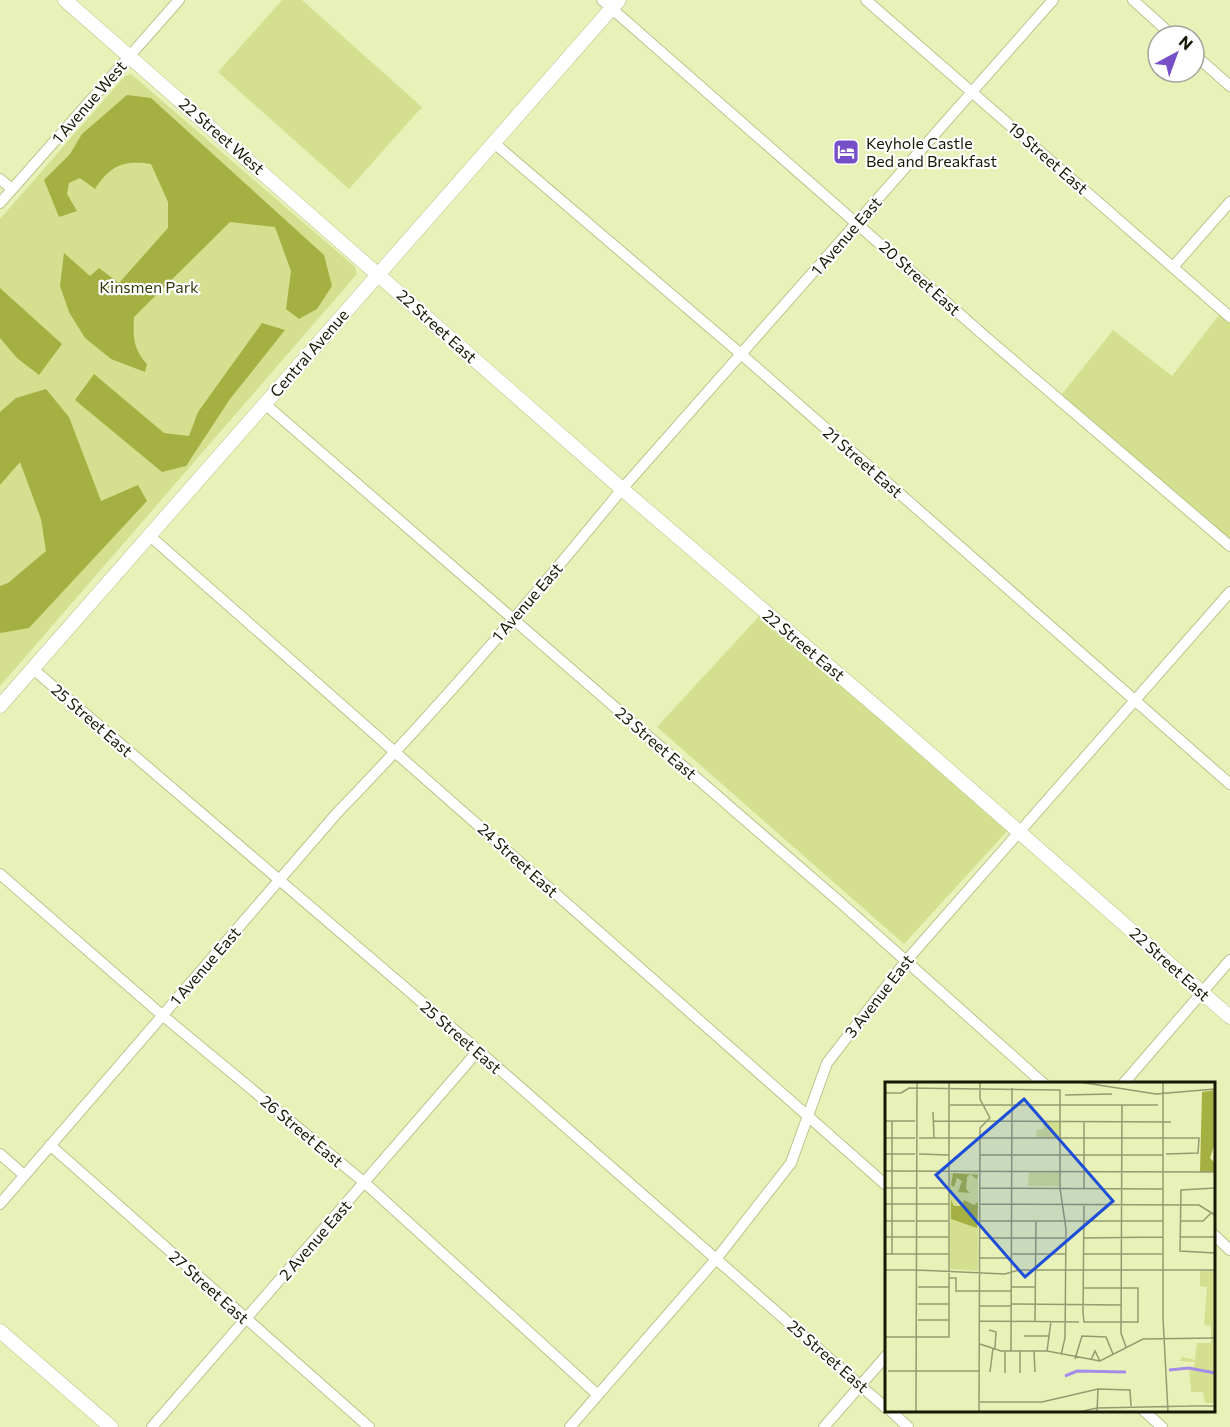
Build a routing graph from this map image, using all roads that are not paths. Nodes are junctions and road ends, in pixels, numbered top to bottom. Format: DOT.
graph roads {
  1 [pos="65,0"];
  2 [pos="179,0"];
  3 [pos="866,0"];
  4 [pos="1053,0"];
  5 [pos="1133,0"];
  6 [pos="611,3"];
  7 [pos="1160,24"];
  8 [pos="130,56"];
  9 [pos="1206,65"];
  10 [pos="1230,86"];
  11 [pos="972,92"];
  12 [pos="494,143"];
  13 [pos="0,179"];
  14 [pos="12,189"];
  15 [pos="1230,202"];
  16 [pos="0,203"];
  17 [pos="857,222"];
  18 [pos="1173,267"];
  19 [pos="377,273"];
  20 [pos="1230,317"];
  21 [pos="741,354"];
  22 [pos="265,404"];
  23 [pos="621,489"];
  24 [pos="150,536"];
  25 [pos="1230,546"];
  26 [pos="1230,592"];
  27 [pos="512,619"];
  28 [pos="33,669"];
  29 [pos="1134,701"];
  30 [pos="0,706"];
  31 [pos="396,752"];
  32 [pos="1230,784"];
  33 [pos="1020,831"];
  34 [pos="0,874"];
  35 [pos="279,881"];
  36 [pos="1230,960"];
  37 [pos="906,961"];
  38 [pos="1202,992"];
  39 [pos="162,1016"];
  40 [pos="1230,1017"];
  41 [pos="477,1052"];
  42 [pos="1043,1082"];
  43 [pos="1124,1082"];
  44 [pos="808,1116"];
  45 [pos="50,1144"];
  46 [pos="0,1154"];
  47 [pos="24,1175"];
  48 [pos="365,1184"];
  49 [pos="885,1184"];
  50 [pos="0,1204"];
  51 [pos="1215,1236"];
  52 [pos="1230,1250"];
  53 [pos="717,1258"];
  54 [pos="245,1319"];
  55 [pos="0,1331"];
  56 [pos="885,1357"];
  57 [pos="861,1385"];
  58 [pos="598,1395"];
  59 [pos="885,1406"];
  60 [pos="891,1412"];
  61 [pos="1145,1412"];
  62 [pos="111,1427"];
  63 [pos="152,1427"];
  64 [pos="369,1427"];
  65 [pos="570,1427"];
  66 [pos="824,1427"];
  67 [pos="908,1427"];
  68 [pos="1162,1427"];
  1 -- 8 [label="street, 22 Street West"];
  2 -- 8 [label="street, 1 Avenue West"];
  3 -- 11 [label="street, 19 Street East"];
  4 -- 11 [label="street, 1 Avenue East"];
  5 -- 7 [label="street"];
  6 -- 12 [label="street, Central Avenue"];
  6 -- 17 [label="street, 20 Street East"];
  8 -- 14 [label="street, 1 Avenue West"];
  8 -- 19 [label="street, 22 Street West"];
  9 -- 10 [label="street"];
  11 -- 17 [label="street, 1 Avenue East"];
  11 -- 18 [label="street, 19 Street East"];
  12 -- 19 [label="street, Central Avenue"];
  12 -- 21 [label="street, 21 Street East"];
  13 -- 14 [label="street"];
  14 -- 16 [label="street, 1 Avenue West"];
  15 -- 18 [label="street"];
  17 -- 21 [label="street, 1 Avenue East"];
  17 -- 25 [label="street, 20 Street East"];
  18 -- 20 [label="street, 19 Street East"];
  19 -- 22 [label="street, Central Avenue"];
  19 -- 23 [label="street, 22 Street East"];
  21 -- 23 [label="street, 1 Avenue East"];
  21 -- 29 [label="street, 21 Street East"];
  22 -- 24 [label="street, Central Avenue"];
  22 -- 27 [label="street, 23 Street East"];
  23 -- 27 [label="street, 1 Avenue East"];
  23 -- 33 [label="street, 22 Street East"];
  24 -- 28 [label="street, Central Avenue"];
  24 -- 31 [label="street, 24 Street East"];
  26 -- 29 [label="street, 3 Avenue East"];
  27 -- 31 [label="street, 1 Avenue East"];
  27 -- 37 [label="street, 23 Street East"];
  28 -- 30 [label="street, Central Avenue"];
  28 -- 35 [label="street, 25 Street East"];
  29 -- 32 [label="street, 21 Street East"];
  29 -- 33 [label="street, 3 Avenue East"];
  31 -- 35 [label="street, 1 Avenue East"];
  31 -- 44 [label="street, 24 Street East"];
  33 -- 37 [label="street, 3 Avenue East"];
  33 -- 38 [label="street, 22 Street East"];
  34 -- 39 [label="street, 26 Street East"];
  35 -- 39 [label="street, 1 Avenue East"];
  35 -- 41 [label="street, 25 Street East"];
  36 -- 38 [label="street"];
  37 -- 42 [label="street, 23 Street East"];
  37 -- 44 [label="street, 3 Avenue East"];
  38 -- 40 [label="street, 22 Street East"];
  38 -- 43 [label="street"];
  39 -- 45 [label="street, 1 Avenue East"];
  39 -- 48 [label="street, 26 Street East"];
  41 -- 48 [label="street, 2 Avenue East"];
  41 -- 53 [label="street, 25 Street East"];
  44 -- 49 [label="street, 24 Street East"];
  44 -- 53 [label="street, 3 Avenue East"];
  45 -- 47 [label="street, 1 Avenue East"];
  45 -- 54 [label="street, 27 Street East"];
  46 -- 47 [label="street"];
  47 -- 50 [label="street, 1 Avenue East"];
  48 -- 54 [label="street, 2 Avenue East"];
  48 -- 58 [label="street, 26 Street East"];
  51 -- 52 [label="street"];
  53 -- 57 [label="street, 25 Street East"];
  53 -- 58 [label="street, 3 Avenue East"];
  54 -- 63 [label="street, 2 Avenue East"];
  54 -- 64 [label="street, 27 Street East"];
  55 -- 62 [label="street"];
  56 -- 57 [label="street"];
  57 -- 59 [label="street, 25 Street East"];
  57 -- 66 [label="street"];
  58 -- 65 [label="street, 3 Avenue East"];
  60 -- 67 [label="street, 25 Street East"];
  61 -- 68 [label="street"];
}
